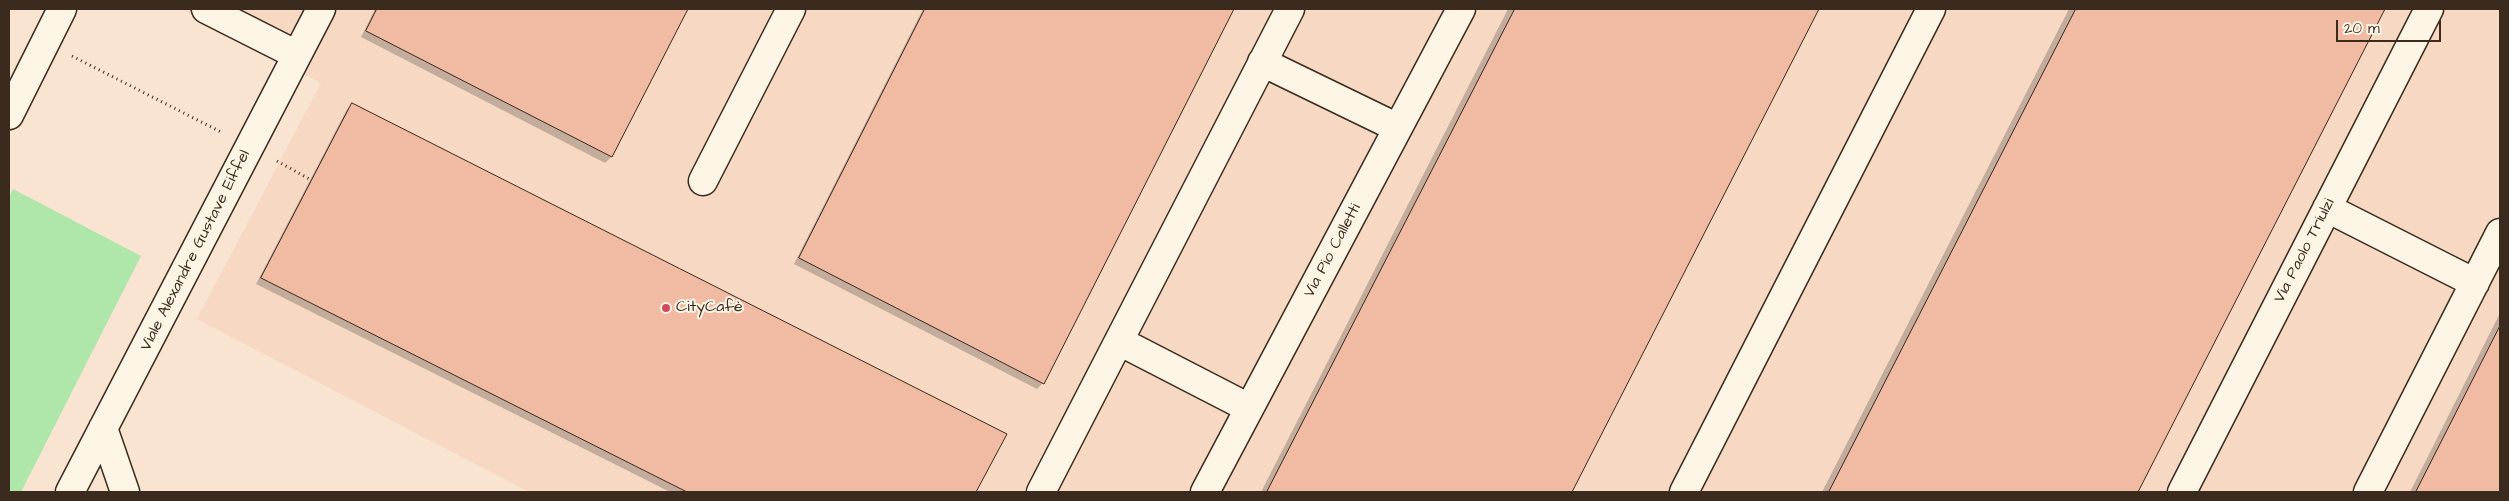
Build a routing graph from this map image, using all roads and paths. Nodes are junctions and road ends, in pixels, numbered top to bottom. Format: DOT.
graph roads {
  1 [pos="62,9"];
  2 [pos="206,9"];
  3 [pos="321,9"];
  4 [pos="791,9"];
  5 [pos="1290,9"];
  6 [pos="1461,9"];
  7 [pos="1931,9"];
  8 [pos="2429,9"];
  9 [pos="45,42"];
  10 [pos="297,55"];
  11 [pos="1262,62"];
  12 [pos="9,115"];
  13 [pos="1398,128"];
  14 [pos="250,146"];
  15 [pos="312,180"];
  16 [pos="703,181"];
  17 [pos="2327,208"];
  18 [pos="2500,233"];
  19 [pos="2475,283"];
  20 [pos="1119,341"];
  21 [pos="1249,408"];
  22 [pos="103,428"];
  23 [pos="70,492"];
  24 [pos="125,492"];
  25 [pos="1041,492"];
  26 [pos="1205,492"];
  27 [pos="1684,492"];
  28 [pos="2182,492"];
  29 [pos="2368,492"];
  1 -- 9 [label="street"];
  2 -- 10 [label="street"];
  3 -- 10 [label="street, Viale Alexandre Gustave Eiffel"];
  4 -- 16 [label="street"];
  5 -- 11 [label="street"];
  6 -- 13 [label="street, Via Pio Calletti"];
  7 -- 27 [label="street"];
  8 -- 17 [label="street, Via Paolo Triulzi"];
  9 -- 12 [label="street"];
  9 -- 14 [label="path"];
  10 -- 14 [label="street, Viale Alexandre Gustave Eiffel"];
  11 -- 13 [label="street"];
  11 -- 20 [label="street"];
  13 -- 21 [label="street, Via Pio Calletti"];
  14 -- 15 [label="path"];
  14 -- 22 [label="street, Viale Alexandre Gustave Eiffel"];
  17 -- 19 [label="street"];
  17 -- 28 [label="street, Via Paolo Triulzi"];
  18 -- 19 [label="street"];
  19 -- 29 [label="street"];
  20 -- 21 [label="street"];
  20 -- 25 [label="street"];
  21 -- 26 [label="street, Via Pio Calletti"];
  22 -- 23 [label="street, Viale Alexandre Gustave Eiffel"];
  22 -- 24 [label="street"];
}
